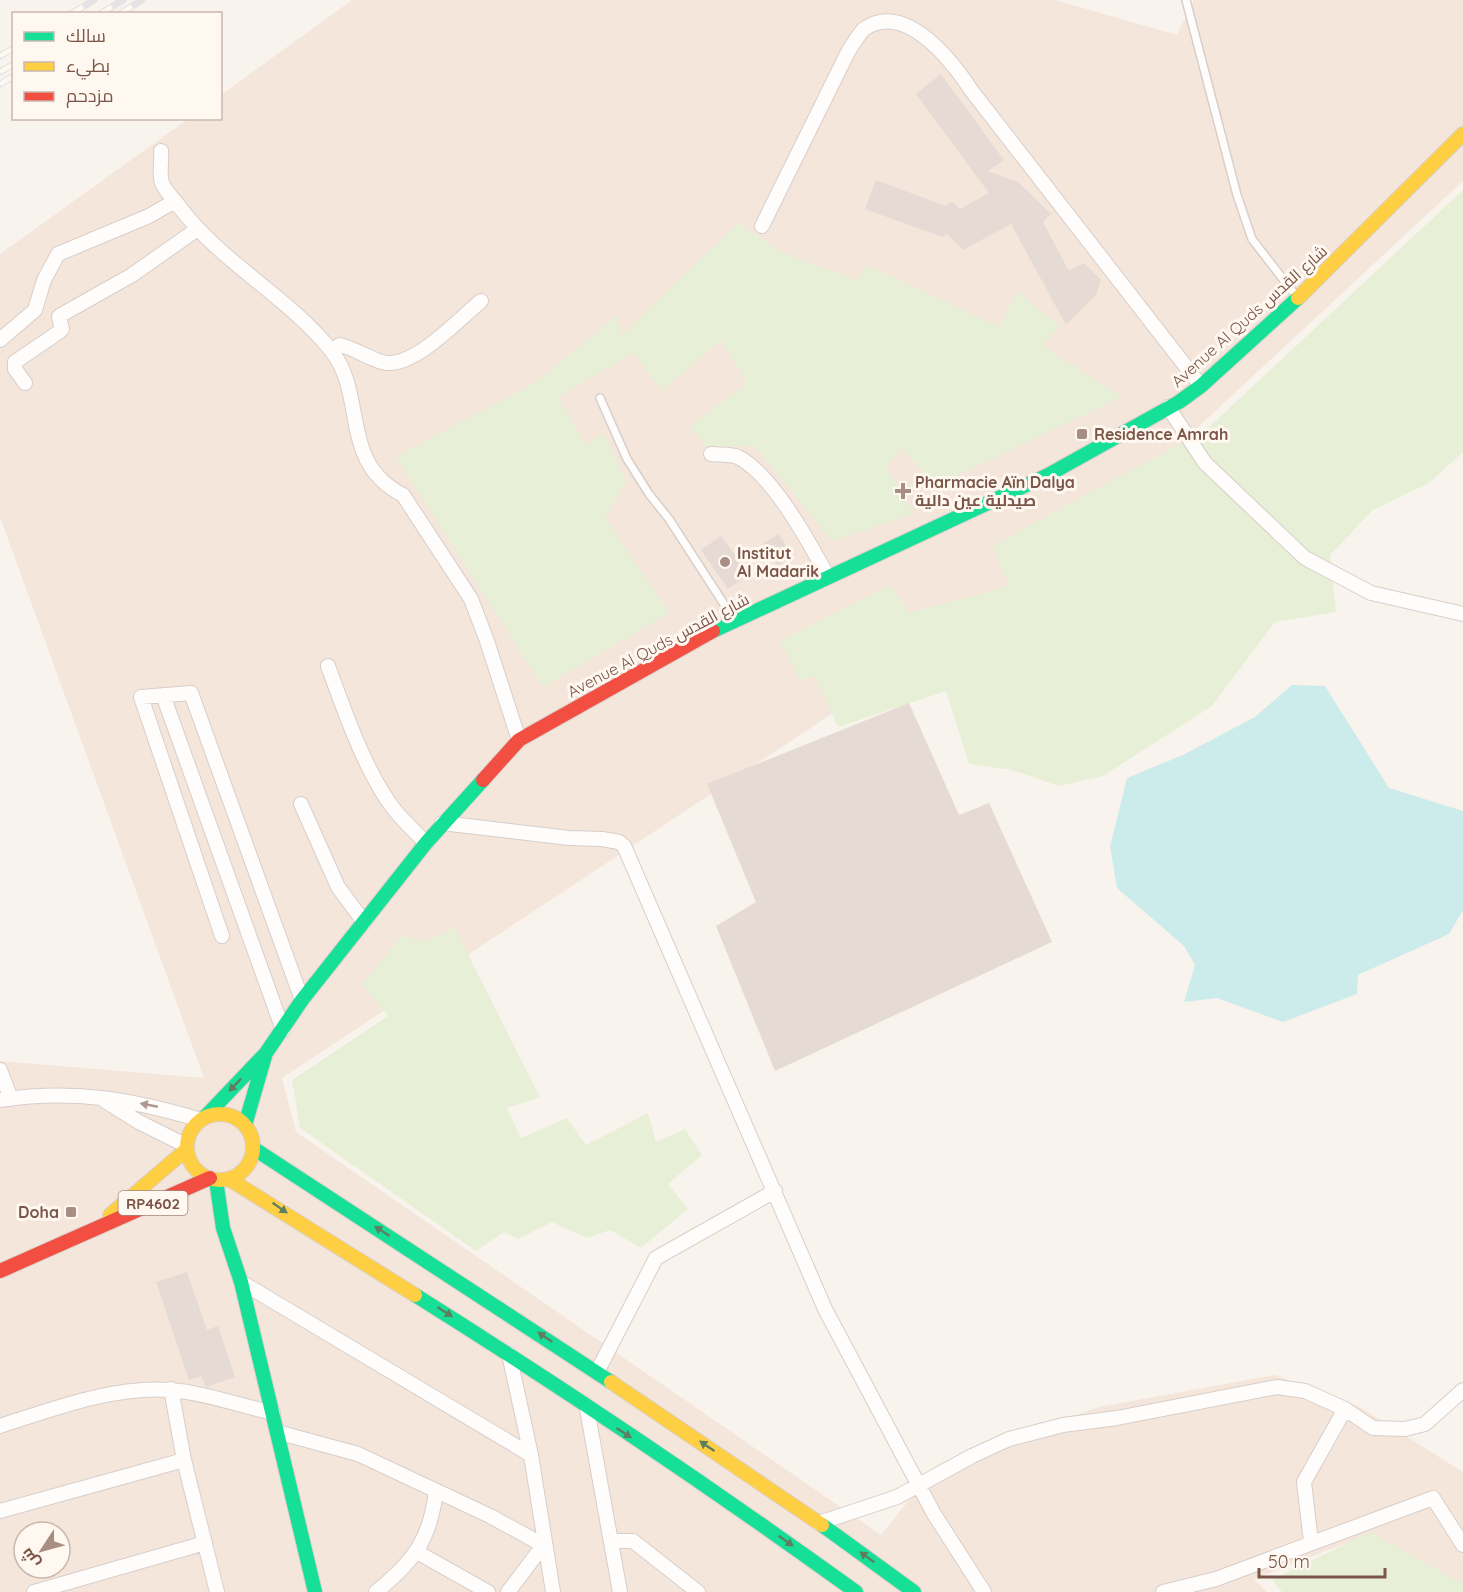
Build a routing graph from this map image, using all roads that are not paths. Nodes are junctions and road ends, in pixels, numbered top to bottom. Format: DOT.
graph roads {
  1 [pos="1186,0"];
  2 [pos="1463,134"];
  3 [pos="161,151"];
  4 [pos="175,201"];
  5 [pos="762,226"];
  6 [pos="196,230"];
  7 [pos="1298,298"];
  8 [pos="481,301"];
  9 [pos="0,340"];
  10 [pos="331,350"];
  11 [pos="25,383"];
  12 [pos="1202,386"];
  13 [pos="600,398"];
  14 [pos="1168,408"];
  15 [pos="711,454"];
  16 [pos="827,575"];
  17 [pos="1463,614"];
  18 [pos="734,620"];
  19 [pos="328,666"];
  20 [pos="163,695"];
  21 [pos="519,740"];
  22 [pos="301,804"];
  23 [pos="442,823"];
  24 [pos="426,843"];
  25 [pos="364,922"];
  26 [pos="222,936"];
  27 [pos="302,999"];
  28 [pos="283,1030"];
  29 [pos="266,1053"];
  30 [pos="0,1070"];
  31 [pos="96,1095"];
  32 [pos="6,1099"];
  33 [pos="203,1119"];
  34 [pos="245,1125"];
  35 [pos="187,1148"];
  36 [pos="254,1148"];
  37 [pos="218,1179"];
  38 [pos="775,1191"];
  39 [pos="96,1228"];
  40 [pos="0,1271"];
  41 [pos="241,1282"];
  42 [pos="509,1354"];
  43 [pos="597,1372"];
  44 [pos="171,1389"];
  45 [pos="1463,1390"];
  46 [pos="587,1409"];
  47 [pos="1345,1409"];
  48 [pos="273,1413"];
  49 [pos="0,1426"];
  50 [pos="277,1432"];
  51 [pos="531,1455"];
  52 [pos="184,1460"];
  53 [pos="919,1488"];
  54 [pos="436,1491"];
  55 [pos="0,1511"];
  56 [pos="819,1523"];
  57 [pos="611,1541"];
  58 [pos="1311,1542"];
  59 [pos="205,1543"];
  60 [pos="1463,1545"];
  61 [pos="543,1546"];
  62 [pos="417,1552"];
  63 [pos="34,1592"];
  64 [pos="217,1592"];
  65 [pos="315,1592"];
  66 [pos="376,1592"];
  67 [pos="488,1592"];
  68 [pos="508,1592"];
  69 [pos="553,1592"];
  70 [pos="620,1592"];
  71 [pos="698,1592"];
  72 [pos="856,1592"];
  73 [pos="914,1592"];
  74 [pos="984,1592"];
  75 [pos="1163,1592"];
  1 -- 7 [label="lane"];
  2 -- 7 [label="main road, Avenue Al Quds شارع القدس / RP4602"];
  3 -- 4 [label="street"];
  4 -- 6 [label="street"];
  4 -- 9 [label="street"];
  5 -- 12 [label="street"];
  6 -- 10 [label="street"];
  6 -- 11 [label="street"];
  7 -- 12 [label="main road, Avenue Al Quds شارع القدس / RP4602"];
  8 -- 10 [label="street"];
  10 -- 21 [label="street"];
  12 -- 14 [label="main road, Avenue Al Quds شارع القدس / RP4602"];
  13 -- 18 [label="lane"];
  14 -- 16 [label="main road, Avenue Al Quds شارع القدس / RP4602"];
  14 -- 17 [label="street"];
  15 -- 16 [label="street"];
  16 -- 18 [label="main road, Avenue Al Quds شارع القدس / RP4602"];
  18 -- 21 [label="main road, Avenue Al Quds شارع القدس / RP4602"];
  19 -- 24 [label="street"];
  20 -- 26 [label="street"];
  20 -- 27 [label="street"];
  20 -- 28 [label="street"];
  21 -- 23 [label="main road, Avenue Al Quds شارع القدس / RP4602"];
  22 -- 25 [label="street"];
  23 -- 24 [label="main road, Avenue Al Quds شارع القدس / RP4602"];
  23 -- 38 [label="street"];
  24 -- 25 [label="main road, Avenue Al Quds شارع القدس / RP4602"];
  25 -- 27 [label="main road, Avenue Al Quds شارع القدس / RP4602"];
  27 -- 28 [label="main road, Avenue Al Quds شارع القدس / RP4602"];
  28 -- 29 [label="main road, Avenue Al Quds شارع القدس / RP4602"];
  29 -- 33 [label="main road, Avenue Al Quds شارع القدس / RP4602, one-way"];
  29 -- 34 [label="main road, Avenue Al Quds شارع القدس / RP4602"];
  30 -- 32 [label="street"];
  31 -- 32 [label="street"];
  33 -- 31 [label="street, one-way"];
  31 -- 35 [label="street"];
  33 -- 34 [label="main road"];
  33 -- 35 [label="main road, RP4602"];
  34 -- 36 [label="main road"];
  35 -- 37 [label="main road, RP4602"];
  35 -- 39 [label="main road, RP4602"];
  36 -- 37 [label="main road, RP4602"];
  43 -- 36 [label="main road, one-way"];
  37 -- 39 [label="main road, RP4602"];
  37 -- 41 [label="main road"];
  37 -- 42 [label="main road, one-way"];
  38 -- 43 [label="street"];
  38 -- 53 [label="street"];
  39 -- 40 [label="main road, RP4602"];
  41 -- 48 [label="main road"];
  41 -- 51 [label="street"];
  42 -- 46 [label="main road"];
  42 -- 51 [label="street"];
  56 -- 43 [label="main road, one-way"];
  44 -- 48 [label="street"];
  44 -- 49 [label="street"];
  44 -- 52 [label="street"];
  45 -- 47 [label="street"];
  46 -- 57 [label="street"];
  46 -- 72 [label="main road, one-way"];
  47 -- 53 [label="street"];
  47 -- 58 [label="street"];
  48 -- 50 [label="main road"];
  50 -- 54 [label="street"];
  50 -- 65 [label="main road"];
  51 -- 61 [label="street"];
  52 -- 55 [label="street"];
  52 -- 59 [label="street"];
  53 -- 56 [label="street"];
  53 -- 74 [label="street"];
  54 -- 61 [label="street"];
  54 -- 62 [label="street"];
  73 -- 56 [label="main road, one-way"];
  57 -- 70 [label="street"];
  57 -- 71 [label="street"];
  58 -- 60 [label="street"];
  58 -- 75 [label="street"];
  59 -- 63 [label="street"];
  59 -- 64 [label="street"];
  61 -- 68 [label="street"];
  61 -- 69 [label="street"];
  62 -- 66 [label="street"];
  62 -- 67 [label="street"];
}
